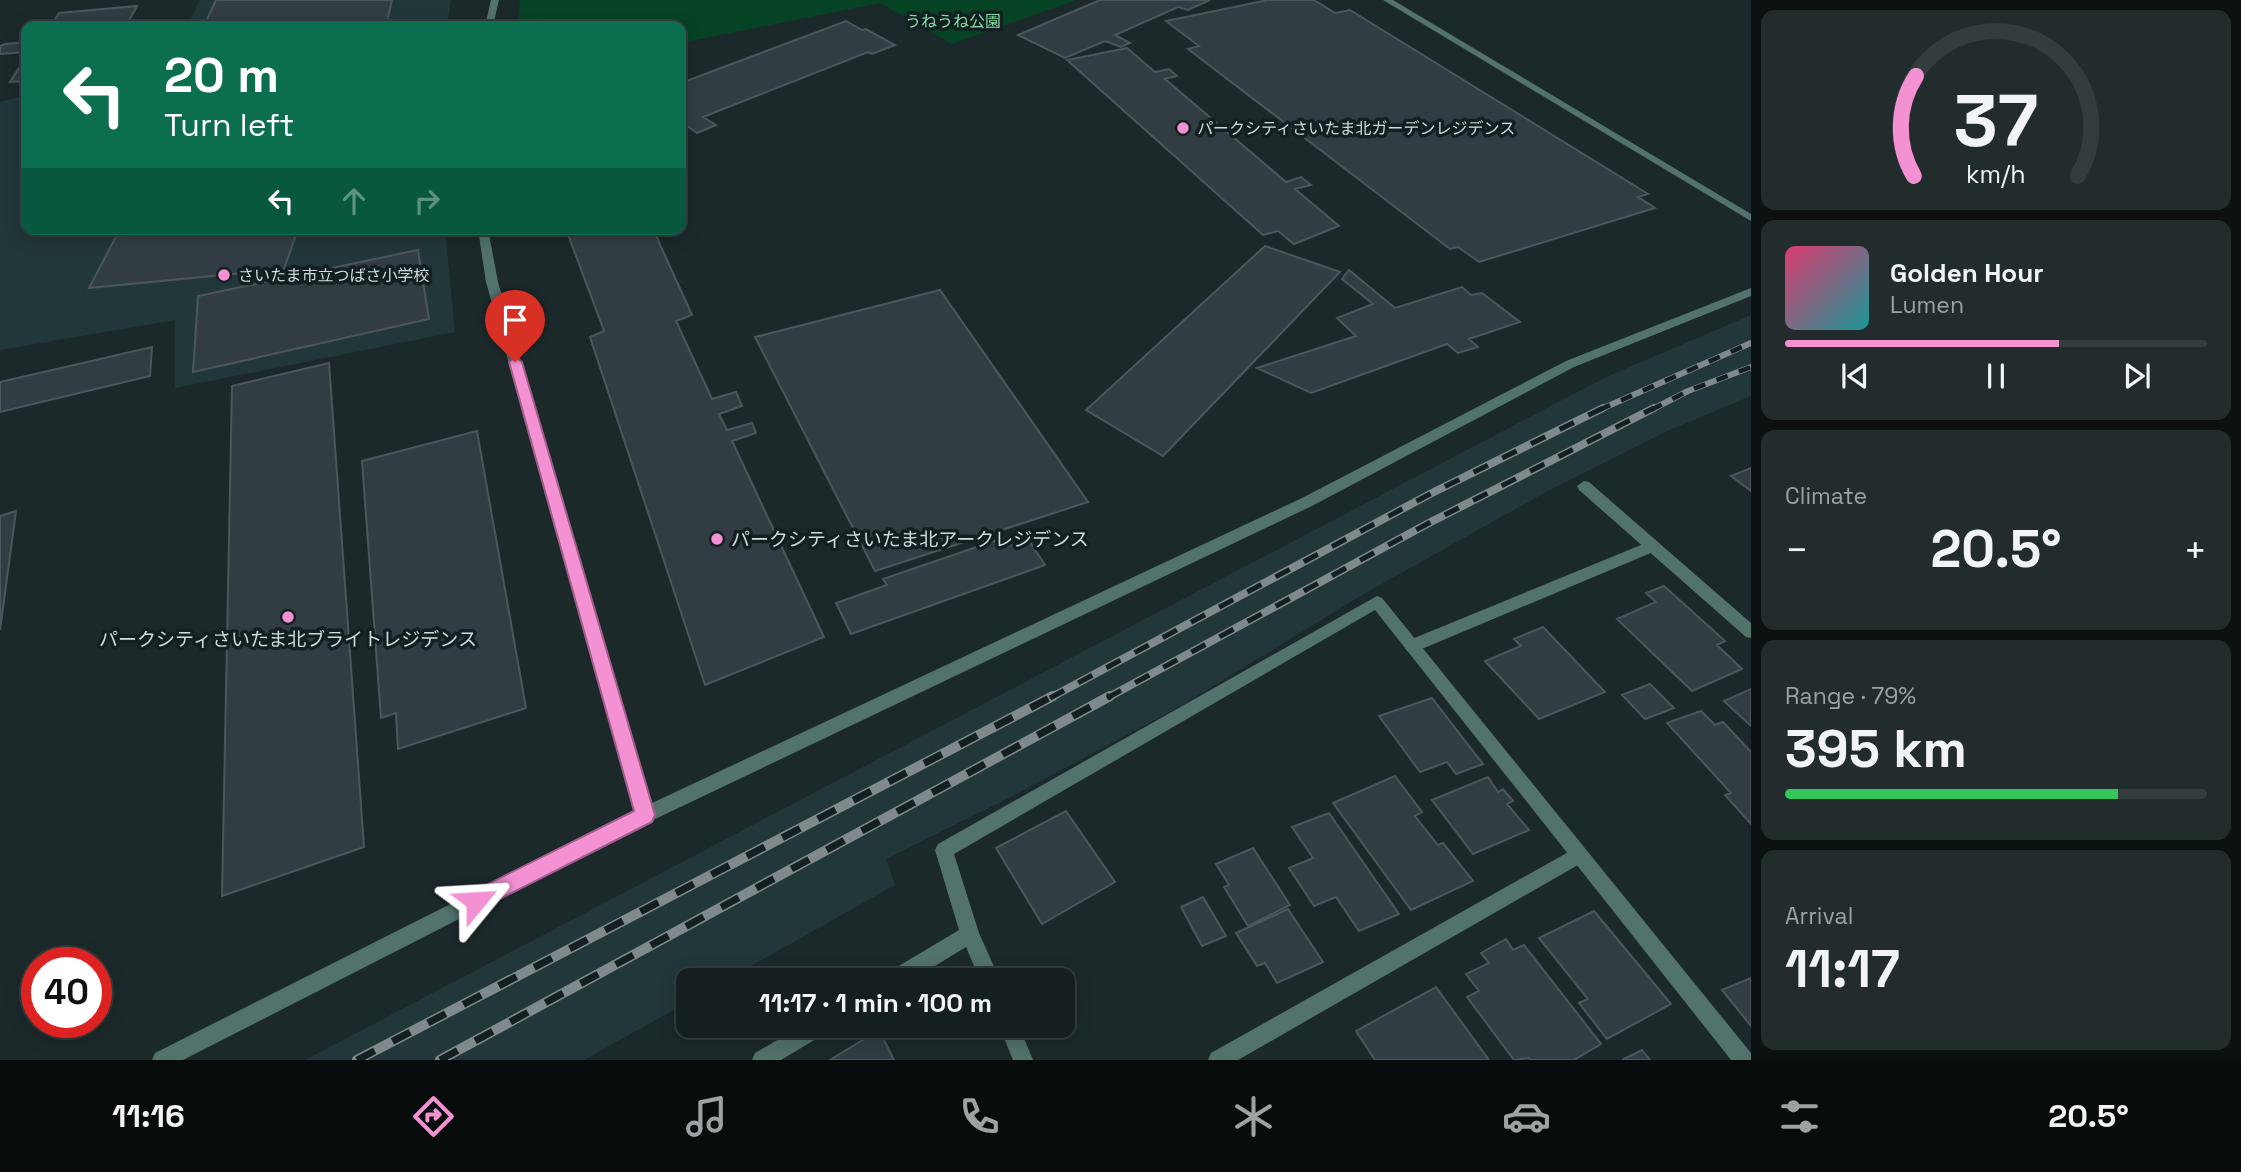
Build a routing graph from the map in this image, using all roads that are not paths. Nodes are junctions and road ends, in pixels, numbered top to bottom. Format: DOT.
graph roads {
  1 [pos="495,0"];
  2 [pos="1387,0"];
  3 [pos="490,21"];
  4 [pos="1751,218"];
  5 [pos="484,235"];
  6 [pos="1751,292"];
  7 [pos="1584,486"];
  8 [pos="1653,546"];
  9 [pos="1751,632"];
  10 [pos="1412,646"];
  11 [pos="645,815"];
  12 [pos="1579,855"];
  13 [pos="970,934"];
  14 [pos="914,968"];
  15 [pos="985,968"];
  16 [pos="799,1038"];
  17 [pos="1014,1038"];
  18 [pos="162,1060"];
  19 [pos="762,1060"];
  20 [pos="1023,1060"];
  21 [pos="1218,1060"];
  22 [pos="1744,1060"];
  1 -- 3 [label="street"];
  2 -- 4 [label="street"];
  5 -- 11 [label="street"];
  6 -- 11 [label="street"];
  7 -- 8 [label="street"];
  8 -- 9 [label="street"];
  8 -- 10 [label="street"];
  10 -- 12 [label="street"];
  10 -- 13 [label="street"];
  11 -- 18 [label="street"];
  12 -- 21 [label="street"];
  12 -- 22 [label="street"];
  13 -- 14 [label="street"];
  13 -- 15 [label="street"];
  16 -- 19 [label="street"];
  17 -- 20 [label="street"];
}
